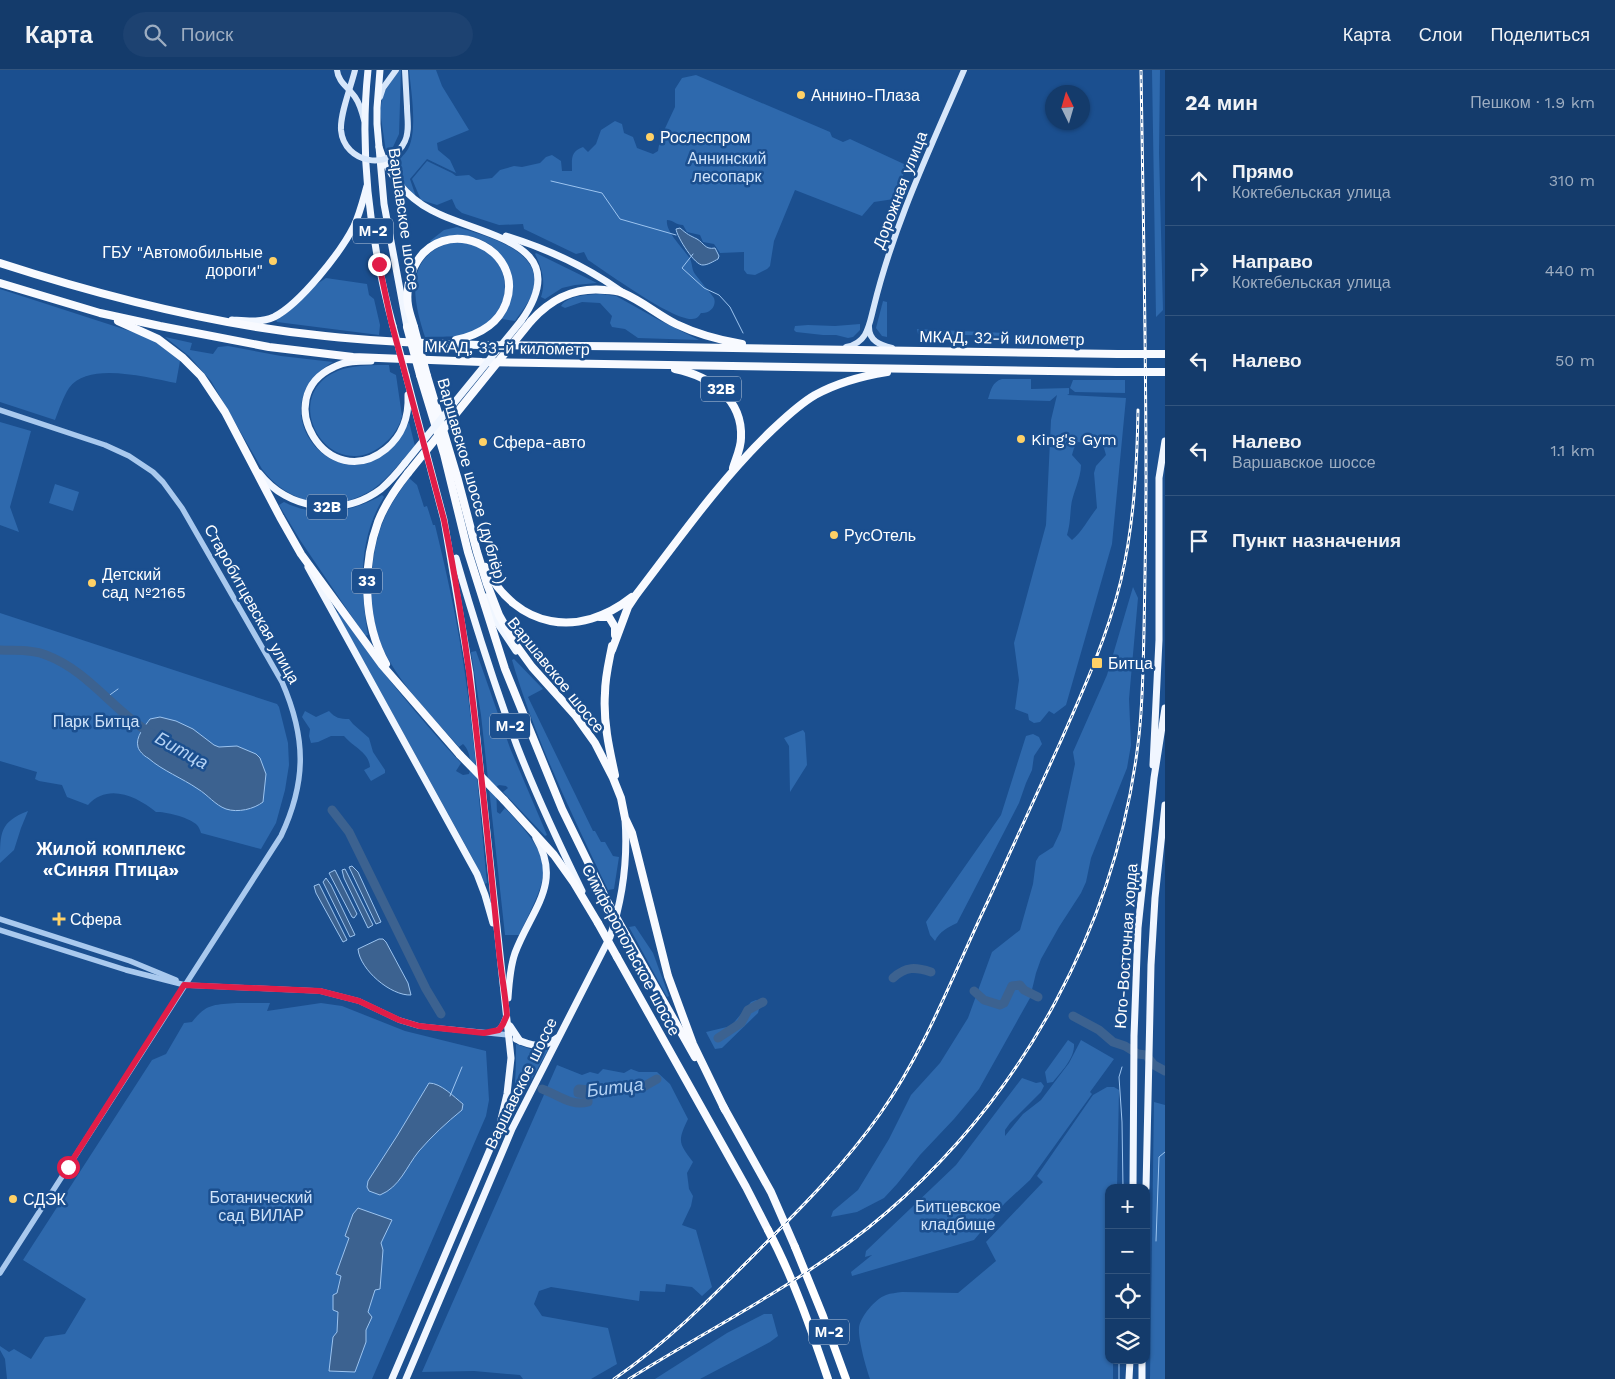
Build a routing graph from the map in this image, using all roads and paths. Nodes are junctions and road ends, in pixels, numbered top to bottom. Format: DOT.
graph roads {
  1 [pos="336,70"];
  2 [pos="355,70"];
  3 [pos="368,70"];
  4 [pos="380,70"];
  5 [pos="396,70"];
  6 [pos="405,70"];
  7 [pos="964,70"];
  8 [pos="377,108"];
  9 [pos="364,122"];
  10 [pos="379,147"];
  11 [pos="368,181"];
  12 [pos="485,231"];
  13 [pos="0,263"];
  14 [pos="395,266"];
  15 [pos="0,283"];
  16 [pos="622,293"];
  17 [pos="73,305"];
  18 [pos="408,305"];
  19 [pos="217,319"];
  20 [pos="870,323"];
  21 [pos="410,327"];
  22 [pos="430,343"];
  23 [pos="769,348"];
  24 [pos="838,349"];
  25 [pos="901,350"];
  26 [pos="1165,354"];
  27 [pos="405,360"];
  28 [pos="639,364"];
  29 [pos="856,368"];
  30 [pos="924,369"];
  31 [pos="1165,372"];
  32 [pos="406,375"];
  33 [pos="424,376"];
  34 [pos="0,410"];
  35 [pos="1165,441"];
  36 [pos="252,462"];
  37 [pos="732,471"];
  38 [pos="444,520"];
  39 [pos="468,552"];
  40 [pos="477,552"];
  41 [pos="301,554"];
  42 [pos="636,595"];
  43 [pos="598,617"];
  44 [pos="612,650"];
  45 [pos="532,667"];
  46 [pos="404,690"];
  47 [pos="1165,708"];
  48 [pos="1154,778"];
  49 [pos="621,798"];
  50 [pos="1165,805"];
  51 [pos="625,818"];
  52 [pos="523,820"];
  53 [pos="0,919"];
  54 [pos="598,923"];
  55 [pos="0,930"];
  56 [pos="498,950"];
  57 [pos="184,985"];
  58 [pos="507,1015"];
  59 [pos="485,1033"];
  60 [pos="509,1035"];
  61 [pos="559,1037"];
  62 [pos="520,1041"];
  63 [pos="725,1110"];
  64 [pos="1133,1184"];
  65 [pos="1146,1184"];
  66 [pos="0,1273"];
  67 [pos="1130,1364"];
  68 [pos="1142,1364"];
  69 [pos="392,1379"];
  70 [pos="406,1379"];
  71 [pos="828,1379"];
  72 [pos="846,1379"];
  73 [pos="1129,1379"];
  74 [pos="1142,1379"];
  1 -- 9 [label="main road"];
  2 -- 6 [label="main road, bridge"];
  3 -- 9 [label="main road, Варшавское шоссе"];
  4 -- 8 [label="main road, Варшавское шоссе"];
  5 -- 8 [label="main road"];
  7 -- 20 [label="main road, Дорожная улица"];
  8 -- 10 [label="main road, Варшавское шоссе"];
  9 -- 11 [label="main road, Варшавское шоссе / М-2"];
  10 -- 12 [label="main road"];
  10 -- 14 [label="main road, Варшавское шоссе / М-2"];
  11 -- 19 [label="main road"];
  11 -- 32 [label="main road, Варшавское шоссе / М-2, bridge"];
  12 -- 16 [label="main road"];
  12 -- 36 [label="main road, 32B, bridge"];
  13 -- 19 [label="highway, МКАД, 33-й километр"];
  14 -- 18 [label="main road"];
  14 -- 21 [label="main road, Варшавское шоссе / М-2"];
  15 -- 17 [label="highway"];
  16 -- 23 [label="highway"];
  16 -- 46 [label="highway, 33, bridge"];
  17 -- 27 [label="highway, МКАД, 33-й километр"];
  17 -- 36 [label="highway, 32B"];
  18 -- 21 [label="highway"];
  18 -- 22 [label="highway"];
  19 -- 22 [label="highway, МКАД, 33-й километр"];
  20 -- 24 [label="main road, Дорожная улица"];
  20 -- 25 [label="main road"];
  21 -- 33 [label="highway, Варшавское шоссе / М-2, bridge"];
  22 -- 23 [label="highway, МКАД, 33-й километр"];
  23 -- 24 [label="highway, МКАД, 33-й километр"];
  24 -- 25 [label="highway, МКАД, 32-й километр"];
  25 -- 26 [label="highway, МКАД, 32-й километр, bridge"];
  27 -- 28 [label="highway, МКАД, 33-й километр"];
  27 -- 32 [label="main road"];
  28 -- 29 [label="highway, МКАД, 33-й километр"];
  28 -- 37 [label="highway, 32B"];
  29 -- 30 [label="highway, МКАД, 32-й километр"];
  30 -- 31 [label="highway, МКАД, 32-й километр, bridge"];
  30 -- 37 [label="highway"];
  32 -- 38 [label="main road, Варшавское шоссе / М-2"];
  33 -- 39 [label="highway, Варшавское шоссе / М-2"];
  33 -- 40 [label="highway, Варшавское шоссе (дублёр)"];
  34 -- 57 [label="street, Старобитцевская улица"];
  35 -- 48 [label="main road"];
  36 -- 41 [label="highway, 33"];
  37 -- 42 [label="highway"];
  38 -- 54 [label="main road, Симферопольское шоссе / М-2"];
  38 -- 56 [label="main road, Варшавское шоссе"];
  39 -- 45 [label="main road, Варшавское шоссе"];
  39 -- 63 [label="highway, Симферопольское шоссе / М-2, bridge"];
  40 -- 43 [label="highway"];
  40 -- 45 [label="highway, Варшавское шоссе (дублёр)"];
  41 -- 46 [label="highway, 33"];
  41 -- 56 [label="main road"];
  42 -- 43 [label="highway"];
  42 -- 44 [label="highway"];
  43 -- 44 [label="highway"];
  44 -- 49 [label="highway"];
  45 -- 49 [label="highway, Варшавское шоссе"];
  46 -- 52 [label="highway, 33, bridge"];
  47 -- 48 [label="main road, Юго-Восточная хорда"];
  48 -- 64 [label="main road, Юго-Восточная хорда"];
  49 -- 51 [label="highway, Варшавское шоссе"];
  50 -- 65 [label="main road, Юго-Восточная хорда"];
  51 -- 61 [label="main road, Варшавское шоссе"];
  51 -- 63 [label="highway"];
  52 -- 54 [label="highway, 33"];
  52 -- 58 [label="main road"];
  53 -- 57 [label="street"];
  54 -- 71 [label="highway, Симферопольское шоссе / М-2, bridge"];
  55 -- 57 [label="street"];
  56 -- 58 [label="main road, Варшавское шоссе"];
  57 -- 59 [label="street"];
  57 -- 66 [label="street, Старобитцевская улица"];
  58 -- 59 [label="street"];
  58 -- 60 [label="main road, Варшавское шоссе"];
  58 -- 62 [label="main road"];
  59 -- 60 [label="street"];
  60 -- 62 [label="main road"];
  60 -- 69 [label="main road, Варшавское шоссе"];
  61 -- 62 [label="main road"];
  61 -- 70 [label="main road, Варшавское шоссе"];
  63 -- 72 [label="highway, Симферопольское шоссе / М-2"];
  67 -- 73 [label="main road"];
  68 -- 74 [label="main road"];
}
